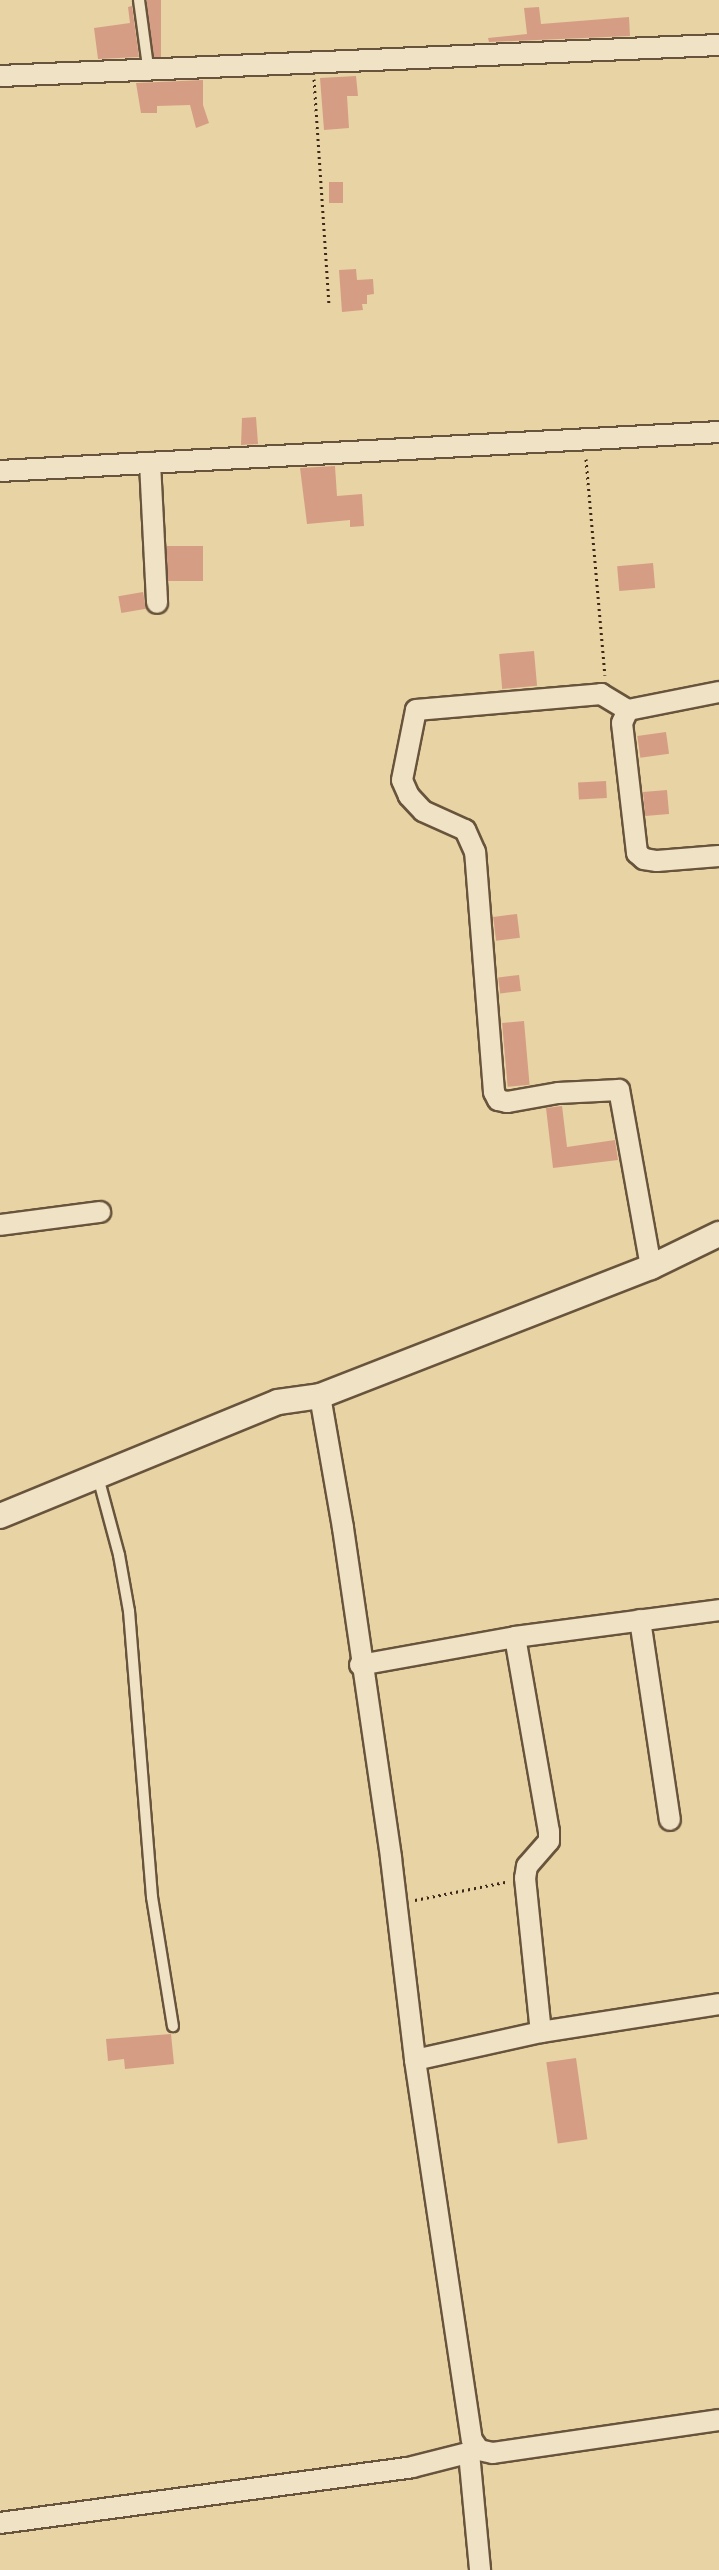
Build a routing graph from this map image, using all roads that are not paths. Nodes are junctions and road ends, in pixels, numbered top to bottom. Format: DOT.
graph roads {
  1 [pos="139,0"];
  2 [pos="719,45"];
  3 [pos="148,67"];
  4 [pos="0,76"];
  5 [pos="719,432"];
  6 [pos="150,463"];
  7 [pos="0,471"];
  8 [pos="157,603"];
  9 [pos="719,692"];
  10 [pos="628,710"];
  11 [pos="719,856"];
  12 [pos="100,1212"];
  13 [pos="0,1225"];
  14 [pos="719,1234"];
  15 [pos="651,1267"];
  16 [pos="320,1396"];
  17 [pos="98,1477"];
  18 [pos="0,1516"];
  19 [pos="719,1610"];
  20 [pos="640,1620"];
  21 [pos="515,1637"];
  22 [pos="360,1665"];
  23 [pos="670,1820"];
  24 [pos="719,2004"];
  25 [pos="173,2026"];
  26 [pos="541,2032"];
  27 [pos="415,2060"];
  28 [pos="719,2420"];
  29 [pos="474,2451"];
  30 [pos="0,2523"];
  31 [pos="480,2570"];
  1 -- 3 [label="lane"];
  2 -- 3 [label="street"];
  3 -- 4 [label="street"];
  5 -- 6 [label="street"];
  6 -- 7 [label="street"];
  6 -- 8 [label="street"];
  9 -- 10 [label="street"];
  10 -- 11 [label="street"];
  10 -- 15 [label="street"];
  12 -- 13 [label="street"];
  14 -- 15 [label="street"];
  15 -- 16 [label="street"];
  16 -- 17 [label="street"];
  16 -- 22 [label="street"];
  17 -- 18 [label="street"];
  17 -- 25 [label="lane"];
  19 -- 20 [label="street"];
  20 -- 21 [label="street"];
  20 -- 23 [label="street"];
  21 -- 22 [label="street"];
  21 -- 26 [label="street"];
  22 -- 27 [label="street"];
  24 -- 26 [label="street"];
  26 -- 27 [label="street"];
  27 -- 29 [label="street"];
  28 -- 29 [label="street"];
  29 -- 30 [label="street"];
  29 -- 31 [label="street"];
}
